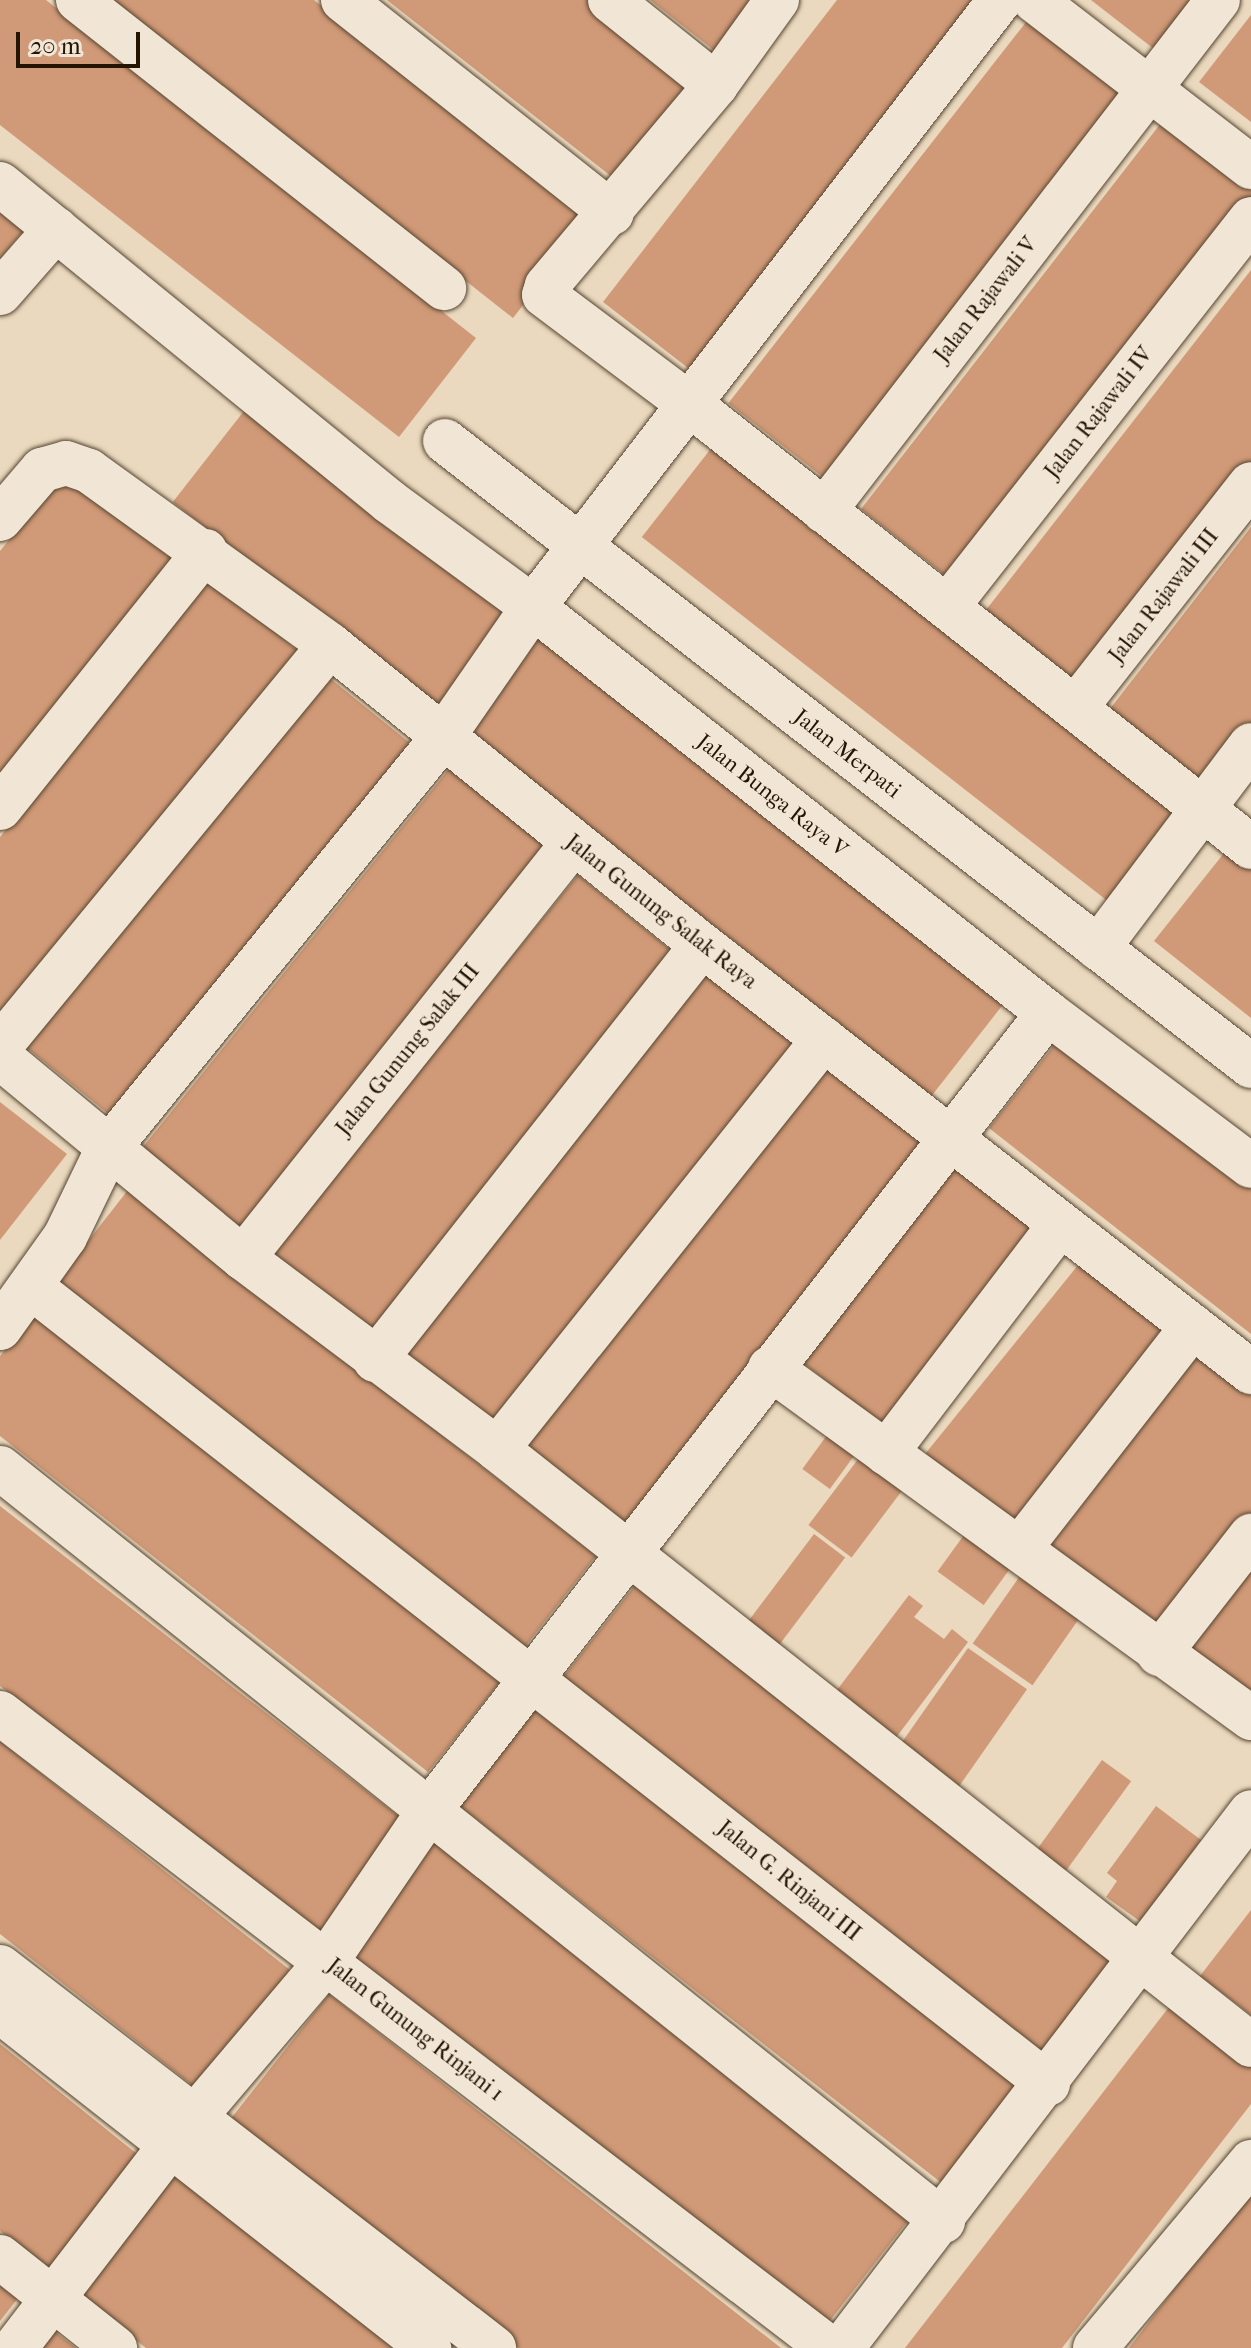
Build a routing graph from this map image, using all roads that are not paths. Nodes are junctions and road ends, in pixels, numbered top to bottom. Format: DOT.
graph roads {
  1 [pos="78,0"];
  2 [pos="343,0"];
  3 [pos="610,0"];
  4 [pos="777,0"];
  5 [pos="1000,0"];
  6 [pos="1034,0"];
  7 [pos="1218,0"];
  8 [pos="716,85"];
  9 [pos="1149,88"];
  10 [pos="1251,167"];
  11 [pos="0,184"];
  12 [pos="612,213"];
  13 [pos="1251,219"];
  14 [pos="56,229"];
  15 [pos="444,288"];
  16 [pos="0,293"];
  17 [pos="692,406"];
  18 [pos="445,441"];
  19 [pos="1251,484"];
  20 [pos="824,511"];
  21 [pos="0,519"];
  22 [pos="581,547"];
  23 [pos="205,551"];
  24 [pos="533,607"];
  25 [pos="947,607"];
  26 [pos="330,645"];
  27 [pos="1076,707"];
  28 [pos="443,737"];
  29 [pos="1251,745"];
  30 [pos="0,808"];
  31 [pos="1202,810"];
  32 [pos="573,843"];
  33 [pos="1251,847"];
  34 [pos="702,945"];
  35 [pos="1098,948"];
  36 [pos="1048,1013"];
  37 [pos="824,1039"];
  38 [pos="0,1046"];
  39 [pos="0,1057"];
  40 [pos="1251,1066"];
  41 [pos="949,1139"];
  42 [pos="107,1150"];
  43 [pos="1251,1166"];
  44 [pos="1059,1226"];
  45 [pos="243,1258"];
  46 [pos="31,1287"];
  47 [pos="1193,1326"];
  48 [pos="0,1328"];
  49 [pos="375,1360"];
  50 [pos="770,1368"];
  51 [pos="1251,1372"];
  52 [pos="497,1449"];
  53 [pos="886,1453"];
  54 [pos="0,1468"];
  55 [pos="1251,1536"];
  56 [pos="1020,1548"];
  57 [pos="627,1551"];
  58 [pos="1159,1654"];
  59 [pos="532,1676"];
  60 [pos="0,1713"];
  61 [pos="1251,1718"];
  62 [pos="429,1811"];
  63 [pos="1251,1812"];
  64 [pos="1143,1957"];
  65 [pos="326,1962"];
  66 [pos="0,1967"];
  67 [pos="0,2011"];
  68 [pos="1251,2045"];
  69 [pos="1048,2084"];
  70 [pos="184,2132"];
  71 [pos="1251,2162"];
  72 [pos="943,2221"];
  73 [pos="0,2257"];
  74 [pos="53,2299"];
  75 [pos="15,2348"];
  76 [pos="115,2348"];
  77 [pos="429,2348"];
  78 [pos="494,2348"];
  79 [pos="829,2348"];
  80 [pos="842,2348"];
  81 [pos="1095,2348"];
  1 -- 15 [label="street"];
  2 -- 12 [label="street"];
  3 -- 8 [label="street"];
  4 -- 8 [label="street"];
  5 -- 17 [label="street"];
  6 -- 9 [label="street"];
  7 -- 9 [label="street, Jalan Rajawali V"];
  8 -- 12 [label="street"];
  9 -- 10 [label="street"];
  9 -- 20 [label="street, Jalan Rajawali V"];
  11 -- 14 [label="street, Jalan Bunga Raya V"];
  12 -- 17 [label="street"];
  13 -- 25 [label="street, Jalan Rajawali IV"];
  14 -- 16 [label="street"];
  14 -- 24 [label="street, Jalan Bunga Raya V"];
  17 -- 20 [label="street"];
  17 -- 22 [label="street"];
  18 -- 22 [label="street, Jalan Merpati"];
  19 -- 27 [label="street, Jalan Rajawali III"];
  20 -- 25 [label="street"];
  21 -- 23 [label="street, Jalan Gunung Salak Raya"];
  22 -- 24 [label="street"];
  22 -- 35 [label="street, Jalan Merpati"];
  23 -- 26 [label="street, Jalan Gunung Salak Raya"];
  23 -- 30 [label="street"];
  24 -- 28 [label="street"];
  24 -- 36 [label="street, Jalan Bunga Raya V"];
  25 -- 27 [label="street"];
  26 -- 28 [label="street, Jalan Gunung Salak Raya"];
  26 -- 38 [label="street"];
  27 -- 31 [label="street"];
  28 -- 32 [label="street, Jalan Gunung Salak Raya"];
  28 -- 42 [label="street"];
  29 -- 31 [label="street"];
  31 -- 33 [label="street"];
  31 -- 35 [label="street"];
  32 -- 34 [label="street, Jalan Gunung Salak Raya"];
  32 -- 45 [label="street, Jalan Gunung Salak III"];
  34 -- 37 [label="street, Jalan Gunung Salak Raya"];
  34 -- 49 [label="street"];
  35 -- 40 [label="street, Jalan Merpati"];
  36 -- 41 [label="street"];
  36 -- 43 [label="street, Jalan Bunga Raya V"];
  37 -- 41 [label="street, Jalan Gunung Salak Raya"];
  37 -- 52 [label="street"];
  39 -- 42 [label="street"];
  41 -- 44 [label="street, Jalan Gunung Salak Raya"];
  41 -- 50 [label="street"];
  42 -- 45 [label="street"];
  42 -- 46 [label="street"];
  44 -- 47 [label="street, Jalan Gunung Salak Raya"];
  44 -- 53 [label="street"];
  45 -- 49 [label="street"];
  46 -- 48 [label="street"];
  46 -- 59 [label="street, Jalan G. Rinjani III"];
  47 -- 51 [label="street, Jalan Gunung Salak Raya"];
  47 -- 56 [label="street"];
  49 -- 52 [label="street"];
  50 -- 53 [label="street"];
  50 -- 57 [label="street"];
  52 -- 57 [label="street"];
  53 -- 56 [label="street"];
  54 -- 62 [label="street"];
  55 -- 58 [label="street"];
  56 -- 58 [label="street"];
  57 -- 59 [label="street"];
  57 -- 64 [label="street"];
  58 -- 61 [label="street"];
  59 -- 62 [label="street"];
  59 -- 69 [label="street, Jalan G. Rinjani III"];
  60 -- 65 [label="street, Jalan Gunung Rinjani 1"];
  62 -- 65 [label="street"];
  62 -- 72 [label="street"];
  63 -- 64 [label="street"];
  64 -- 68 [label="street"];
  64 -- 69 [label="street"];
  65 -- 70 [label="street"];
  65 -- 79 [label="street, Jalan Gunung Rinjani 1"];
  66 -- 70 [label="street"];
  67 -- 70 [label="street"];
  69 -- 72 [label="street"];
  70 -- 74 [label="street"];
  70 -- 77 [label="street"];
  70 -- 78 [label="street"];
  71 -- 81 [label="street"];
  72 -- 80 [label="street"];
  73 -- 74 [label="street"];
  74 -- 75 [label="street"];
  74 -- 76 [label="street"];
}
